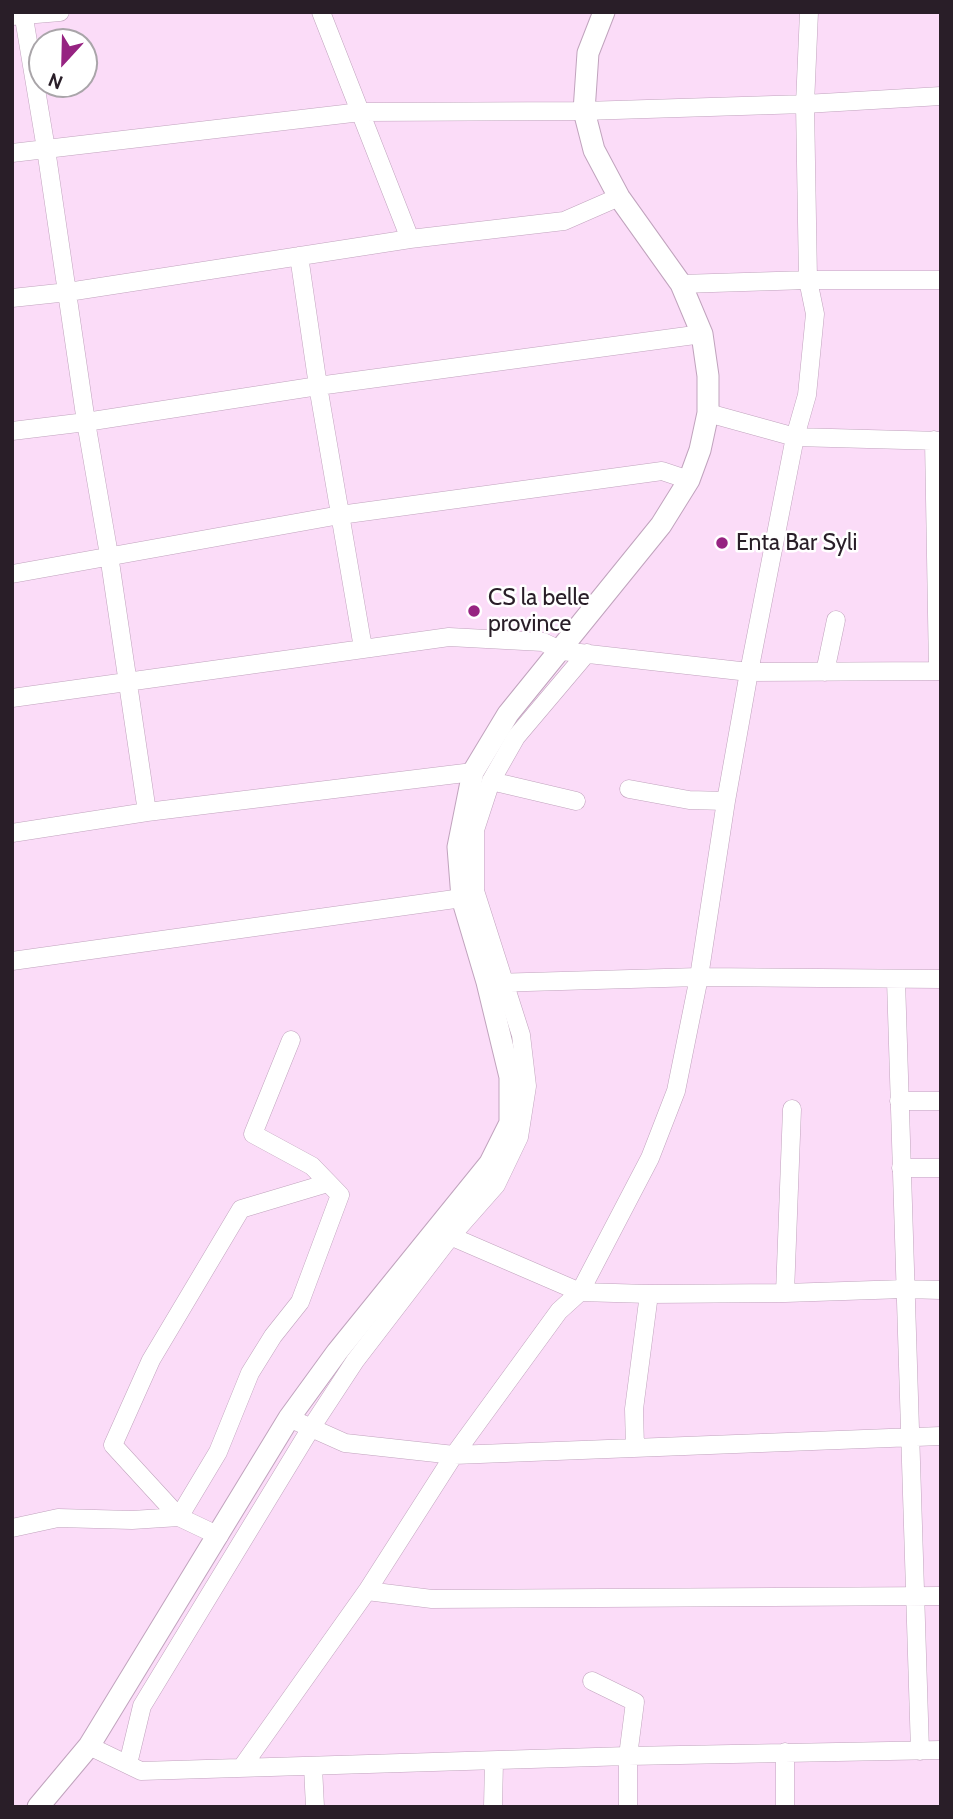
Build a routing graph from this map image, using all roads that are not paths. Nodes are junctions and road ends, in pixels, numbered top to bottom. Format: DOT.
graph roads {
  1 [pos="60,12"];
  2 [pos="321,12"];
  3 [pos="604,12"];
  4 [pos="809,12"];
  5 [pos="19,14"];
  6 [pos="941,96"];
  7 [pos="805,104"];
  8 [pos="584,111"];
  9 [pos="361,112"];
  10 [pos="46,149"];
  11 [pos="12,153"];
  12 [pos="618,197"];
  13 [pos="410,239"];
  14 [pos="299,256"];
  15 [pos="808,280"];
  16 [pos="941,280"];
  17 [pos="681,284"];
  18 [pos="68,292"];
  19 [pos="12,298"];
  20 [pos="702,334"];
  21 [pos="318,386"];
  22 [pos="708,413"];
  23 [pos="86,422"];
  24 [pos="12,431"];
  25 [pos="795,437"];
  26 [pos="937,441"];
  27 [pos="689,480"];
  28 [pos="340,515"];
  29 [pos="109,555"];
  30 [pos="12,574"];
  31 [pos="836,620"];
  32 [pos="363,648"];
  33 [pos="562,651"];
  34 [pos="587,653"];
  35 [pos="939,671"];
  36 [pos="749,672"];
  37 [pos="825,672"];
  38 [pos="126,682"];
  39 [pos="12,698"];
  40 [pos="482,777"];
  41 [pos="629,789"];
  42 [pos="576,801"];
  43 [pos="726,801"];
  44 [pos="147,812"];
  45 [pos="12,834"];
  46 [pos="462,898"];
  47 [pos="12,961"];
  48 [pos="699,977"];
  49 [pos="941,979"];
  50 [pos="896,980"];
  51 [pos="496,983"];
  52 [pos="291,1041"];
  53 [pos="899,1101"];
  54 [pos="941,1101"];
  55 [pos="792,1110"];
  56 [pos="901,1168"];
  57 [pos="941,1168"];
  58 [pos="328,1183"];
  59 [pos="443,1233"];
  60 [pos="904,1289"];
  61 [pos="941,1290"];
  62 [pos="580,1292"];
  63 [pos="785,1293"];
  64 [pos="649,1294"];
  65 [pos="289,1418"];
  66 [pos="311,1428"];
  67 [pos="941,1436"];
  68 [pos="909,1437"];
  69 [pos="635,1448"];
  70 [pos="454,1455"];
  71 [pos="179,1517"];
  72 [pos="12,1528"];
  73 [pos="219,1536"];
  74 [pos="367,1591"];
  75 [pos="916,1596"];
  76 [pos="941,1596"];
  77 [pos="592,1681"];
  78 [pos="89,1746"];
  79 [pos="920,1751"];
  80 [pos="941,1751"];
  81 [pos="785,1752"];
  82 [pos="628,1756"];
  83 [pos="494,1761"];
  84 [pos="128,1765"];
  85 [pos="313,1767"];
  86 [pos="242,1768"];
  87 [pos="38,1807"];
  88 [pos="316,1807"];
  89 [pos="493,1807"];
  90 [pos="628,1807"];
  91 [pos="785,1807"];
  1 -- 5 [label="street"];
  2 -- 9 [label="street"];
  3 -- 8 [label="main road"];
  4 -- 7 [label="street"];
  5 -- 10 [label="street"];
  6 -- 7 [label="street"];
  7 -- 8 [label="street"];
  7 -- 15 [label="street"];
  8 -- 9 [label="street"];
  8 -- 12 [label="main road"];
  9 -- 10 [label="street"];
  9 -- 13 [label="street"];
  10 -- 11 [label="street"];
  10 -- 18 [label="street"];
  12 -- 13 [label="street"];
  12 -- 17 [label="main road"];
  13 -- 14 [label="street"];
  14 -- 18 [label="street"];
  14 -- 21 [label="street"];
  15 -- 16 [label="street"];
  15 -- 17 [label="street"];
  15 -- 25 [label="street"];
  17 -- 20 [label="main road"];
  18 -- 19 [label="street"];
  18 -- 23 [label="street"];
  20 -- 21 [label="street"];
  20 -- 22 [label="main road"];
  21 -- 23 [label="street"];
  21 -- 28 [label="street"];
  22 -- 25 [label="street"];
  22 -- 27 [label="main road"];
  23 -- 24 [label="street"];
  23 -- 29 [label="street"];
  25 -- 26 [label="street"];
  25 -- 36 [label="street"];
  26 -- 35 [label="street"];
  27 -- 28 [label="street"];
  27 -- 33 [label="main road"];
  28 -- 29 [label="street"];
  28 -- 32 [label="street"];
  29 -- 30 [label="street"];
  29 -- 38 [label="street"];
  31 -- 37 [label="street"];
  32 -- 33 [label="street"];
  32 -- 38 [label="street"];
  33 -- 34 [label="street"];
  33 -- 40 [label="main road"];
  34 -- 36 [label="street"];
  34 -- 40 [label="street"];
  35 -- 37 [label="street"];
  36 -- 37 [label="street"];
  36 -- 43 [label="street"];
  38 -- 39 [label="street"];
  38 -- 44 [label="street"];
  40 -- 42 [label="street"];
  40 -- 44 [label="street"];
  40 -- 46 [label="main road"];
  40 -- 51 [label="street"];
  41 -- 43 [label="street"];
  43 -- 48 [label="street"];
  44 -- 45 [label="street"];
  46 -- 47 [label="street"];
  46 -- 51 [label="main road"];
  48 -- 50 [label="street"];
  48 -- 51 [label="street"];
  48 -- 62 [label="street"];
  49 -- 50 [label="street"];
  50 -- 53 [label="street"];
  51 -- 59 [label="main road"];
  52 -- 58 [label="street"];
  53 -- 54 [label="street"];
  53 -- 56 [label="street"];
  55 -- 63 [label="street"];
  56 -- 57 [label="street"];
  56 -- 60 [label="street"];
  58 -- 71 [label="street"];
  58 -- 71 [label="street"];
  59 -- 62 [label="street"];
  59 -- 65 [label="main road"];
  59 -- 66 [label="street"];
  60 -- 61 [label="street"];
  60 -- 63 [label="street"];
  60 -- 68 [label="street"];
  62 -- 64 [label="street"];
  62 -- 70 [label="street"];
  63 -- 64 [label="street"];
  64 -- 69 [label="street"];
  65 -- 66 [label="street"];
  65 -- 73 [label="main road"];
  66 -- 70 [label="street"];
  66 -- 84 [label="street"];
  67 -- 68 [label="street"];
  68 -- 69 [label="street"];
  68 -- 75 [label="street"];
  69 -- 70 [label="street"];
  70 -- 74 [label="street"];
  71 -- 72 [label="street"];
  71 -- 73 [label="street"];
  73 -- 78 [label="main road"];
  74 -- 75 [label="street"];
  74 -- 86 [label="street"];
  75 -- 76 [label="street"];
  75 -- 79 [label="street"];
  77 -- 82 [label="street"];
  78 -- 84 [label="street"];
  78 -- 87 [label="main road"];
  79 -- 80 [label="street"];
  79 -- 81 [label="street"];
  81 -- 82 [label="street"];
  81 -- 91 [label="street"];
  82 -- 83 [label="street"];
  82 -- 90 [label="street"];
  83 -- 85 [label="street"];
  83 -- 89 [label="street"];
  84 -- 86 [label="street"];
  85 -- 86 [label="street"];
  85 -- 88 [label="street"];
}
